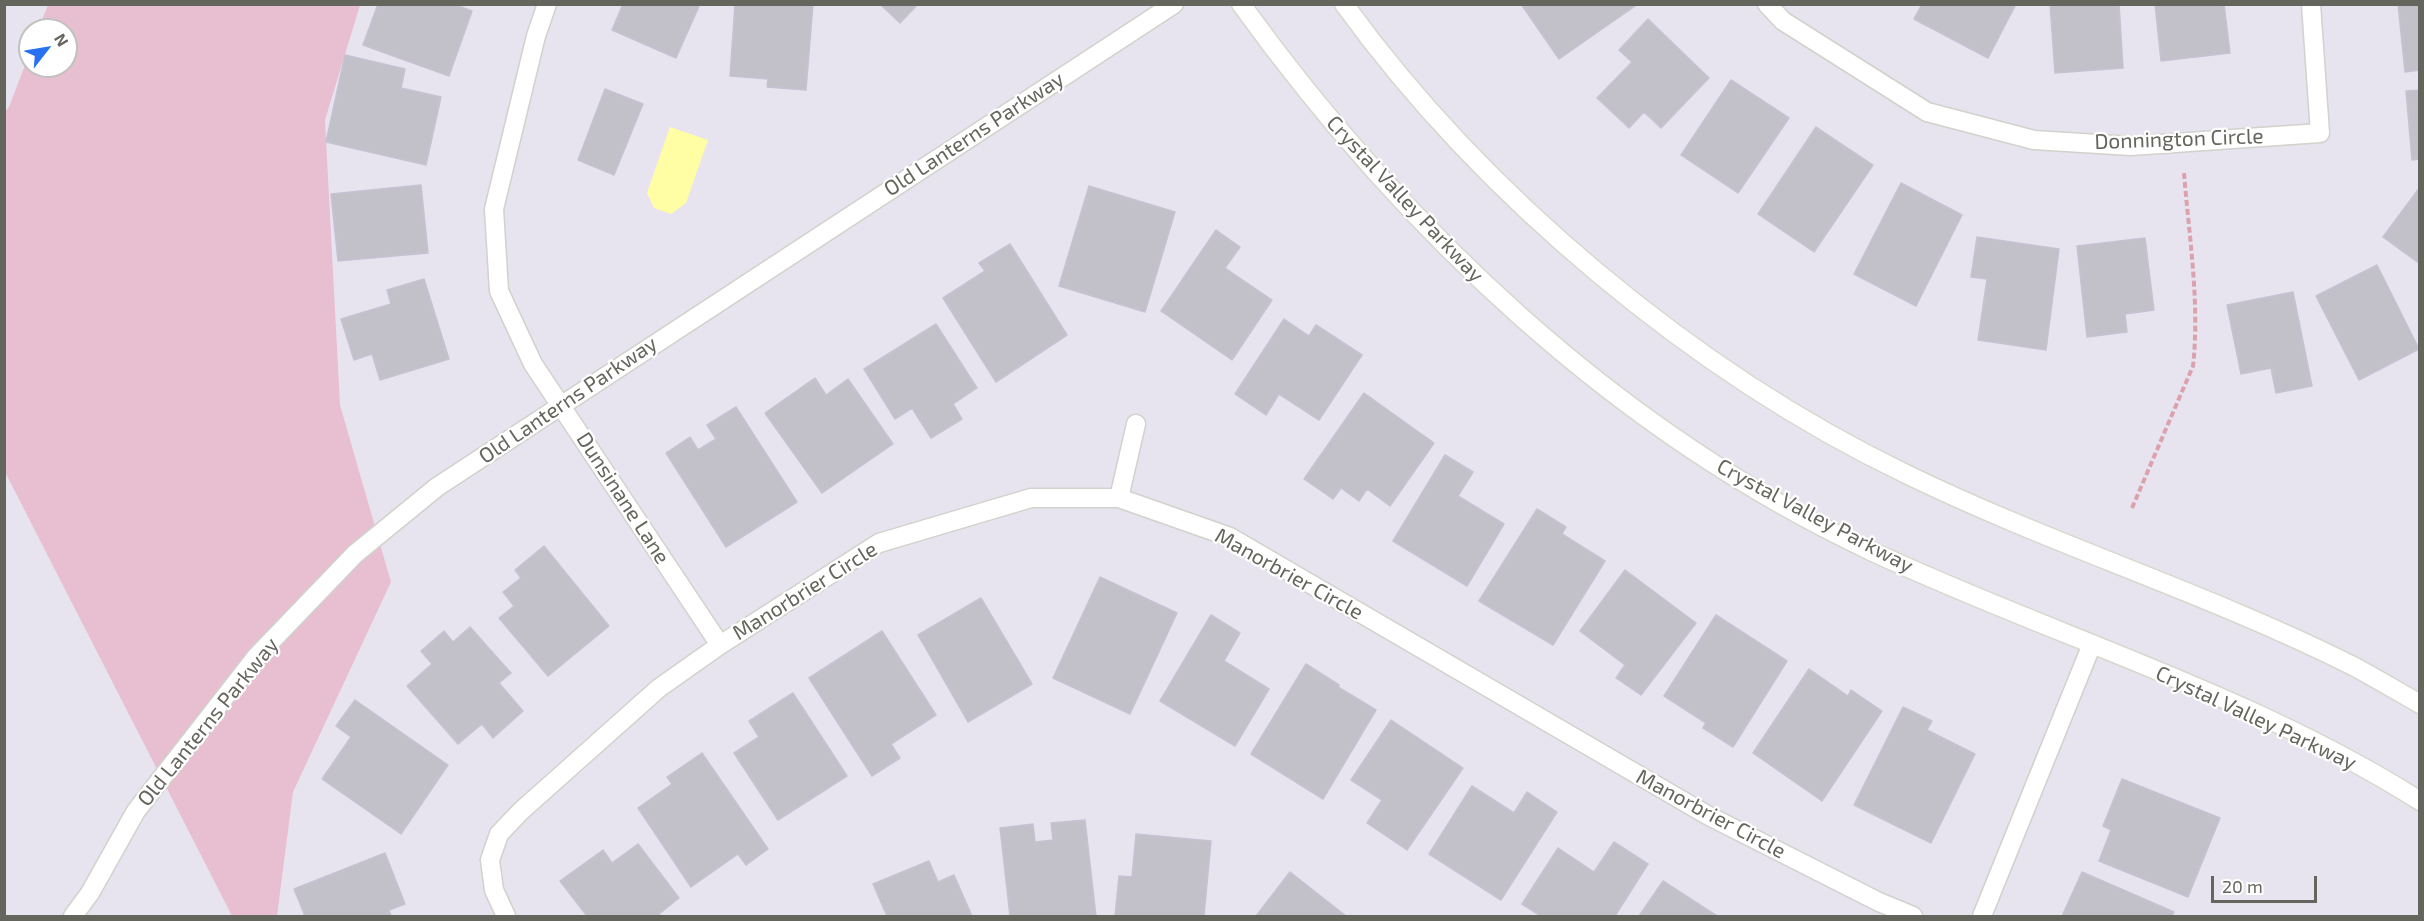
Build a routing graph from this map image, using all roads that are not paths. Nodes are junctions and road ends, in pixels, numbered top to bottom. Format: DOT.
graph roads {
  1 [pos="547,4"];
  2 [pos="1174,4"];
  3 [pos="1241,4"];
  4 [pos="1344,4"];
  5 [pos="1767,4"];
  6 [pos="2311,4"];
  7 [pos="561,404"];
  8 [pos="1136,424"];
  9 [pos="1119,498"];
  10 [pos="2092,644"];
  11 [pos="720,645"];
  12 [pos="2420,704"];
  13 [pos="2420,801"];
  14 [pos="73,916"];
  15 [pos="506,916"];
  16 [pos="1913,916"];
  17 [pos="1982,916"];
  1 -- 7 [label="street, Dunsinane Lane"];
  2 -- 7 [label="street, Old Lanterns Parkway"];
  3 -- 10 [label="street, Crystal Valley Parkway"];
  4 -- 12 [label="street"];
  5 -- 6 [label="street, Donnington Circle"];
  7 -- 11 [label="street, Dunsinane Lane"];
  7 -- 14 [label="street, Old Lanterns Parkway"];
  8 -- 9 [label="street"];
  9 -- 11 [label="street, Manorbrier Circle"];
  9 -- 16 [label="street, Manorbrier Circle"];
  10 -- 13 [label="street, Crystal Valley Parkway"];
  10 -- 17 [label="street"];
  11 -- 15 [label="street, Manorbrier Circle"];
}
